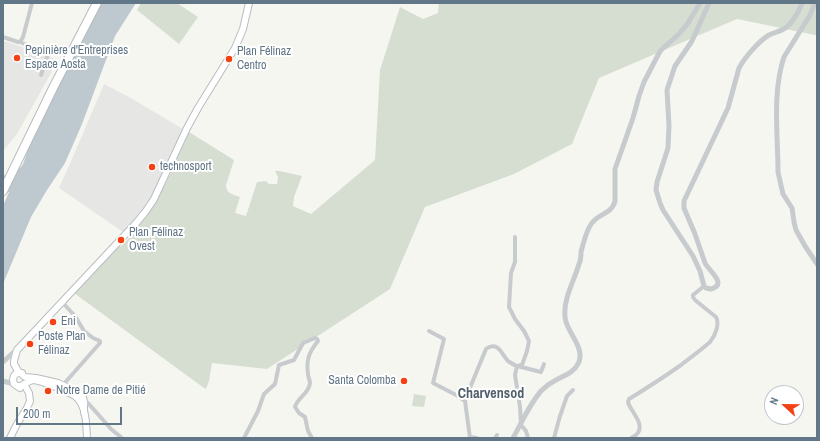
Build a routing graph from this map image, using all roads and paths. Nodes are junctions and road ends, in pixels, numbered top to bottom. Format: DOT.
graph roads {
  1 [pos="32,3"];
  2 [pos="92,3"];
  3 [pos="97,3"];
  4 [pos="249,3"];
  5 [pos="700,3"];
  6 [pos="709,3"];
  7 [pos="802,3"];
  8 [pos="815,3"];
  9 [pos="817,7"];
  10 [pos="798,35"];
  11 [pos="3,37"];
  12 [pos="20,42"];
  13 [pos="41,75"];
  14 [pos="28,136"];
  15 [pos="3,181"];
  16 [pos="3,191"];
  17 [pos="515,238"];
  18 [pos="817,264"];
  19 [pos="704,286"];
  20 [pos="62,302"];
  21 [pos="429,331"];
  22 [pos="17,349"];
  23 [pos="12,354"];
  24 [pos="3,362"];
  25 [pos="544,364"];
  26 [pos="517,366"];
  27 [pos="14,376"];
  28 [pos="3,380"];
  29 [pos="22,381"];
  30 [pos="61,387"];
  31 [pos="573,390"];
  32 [pos="466,401"];
  33 [pos="84,402"];
  34 [pos="84,413"];
  35 [pos="521,425"];
  36 [pos="556,437"];
  37 [pos="10,438"];
  38 [pos="87,438"];
  39 [pos="122,438"];
  40 [pos="244,438"];
  41 [pos="312,438"];
  42 [pos="470,438"];
  43 [pos="477,438"];
  44 [pos="513,438"];
  45 [pos="528,438"];
  46 [pos="631,438"];
  1 -- 12 [label="street"];
  2 -- 14 [label="highway"];
  3 -- 14 [label="highway"];
  4 -- 20 [label="main road"];
  5 -- 35 [label="street"];
  6 -- 19 [label="street"];
  7 -- 19 [label="street"];
  8 -- 10 [label="street"];
  9 -- 10 [label="street"];
  10 -- 18 [label="street"];
  11 -- 12 [label="street"];
  12 -- 13 [label="street"];
  14 -- 15 [label="highway"];
  14 -- 16 [label="highway"];
  17 -- 26 [label="street"];
  19 -- 46 [label="street"];
  20 -- 22 [label="main road"];
  20 -- 30 [label="street"];
  21 -- 32 [label="street"];
  22 -- 23 [label="street"];
  22 -- 29 [label="main road"];
  23 -- 24 [label="street"];
  23 -- 27 [label="main road"];
  25 -- 26 [label="street"];
  26 -- 32 [label="street"];
  26 -- 35 [label="street"];
  27 -- 28 [label="street"];
  27 -- 29 [label="main road"];
  27 -- 29 [label="main road"];
  28 -- 29 [label="street"];
  29 -- 30 [label="main road"];
  29 -- 37 [label="main road"];
  30 -- 33 [label="main road"];
  30 -- 34 [label="main road"];
  31 -- 36 [label="street"];
  32 -- 42 [label="street"];
  33 -- 34 [label="main road"];
  33 -- 39 [label="street"];
  34 -- 38 [label="main road"];
  35 -- 44 [label="street"];
  35 -- 45 [label="street"];
  40 -- 41 [label="street"];
  42 -- 43 [label="street"];
}
